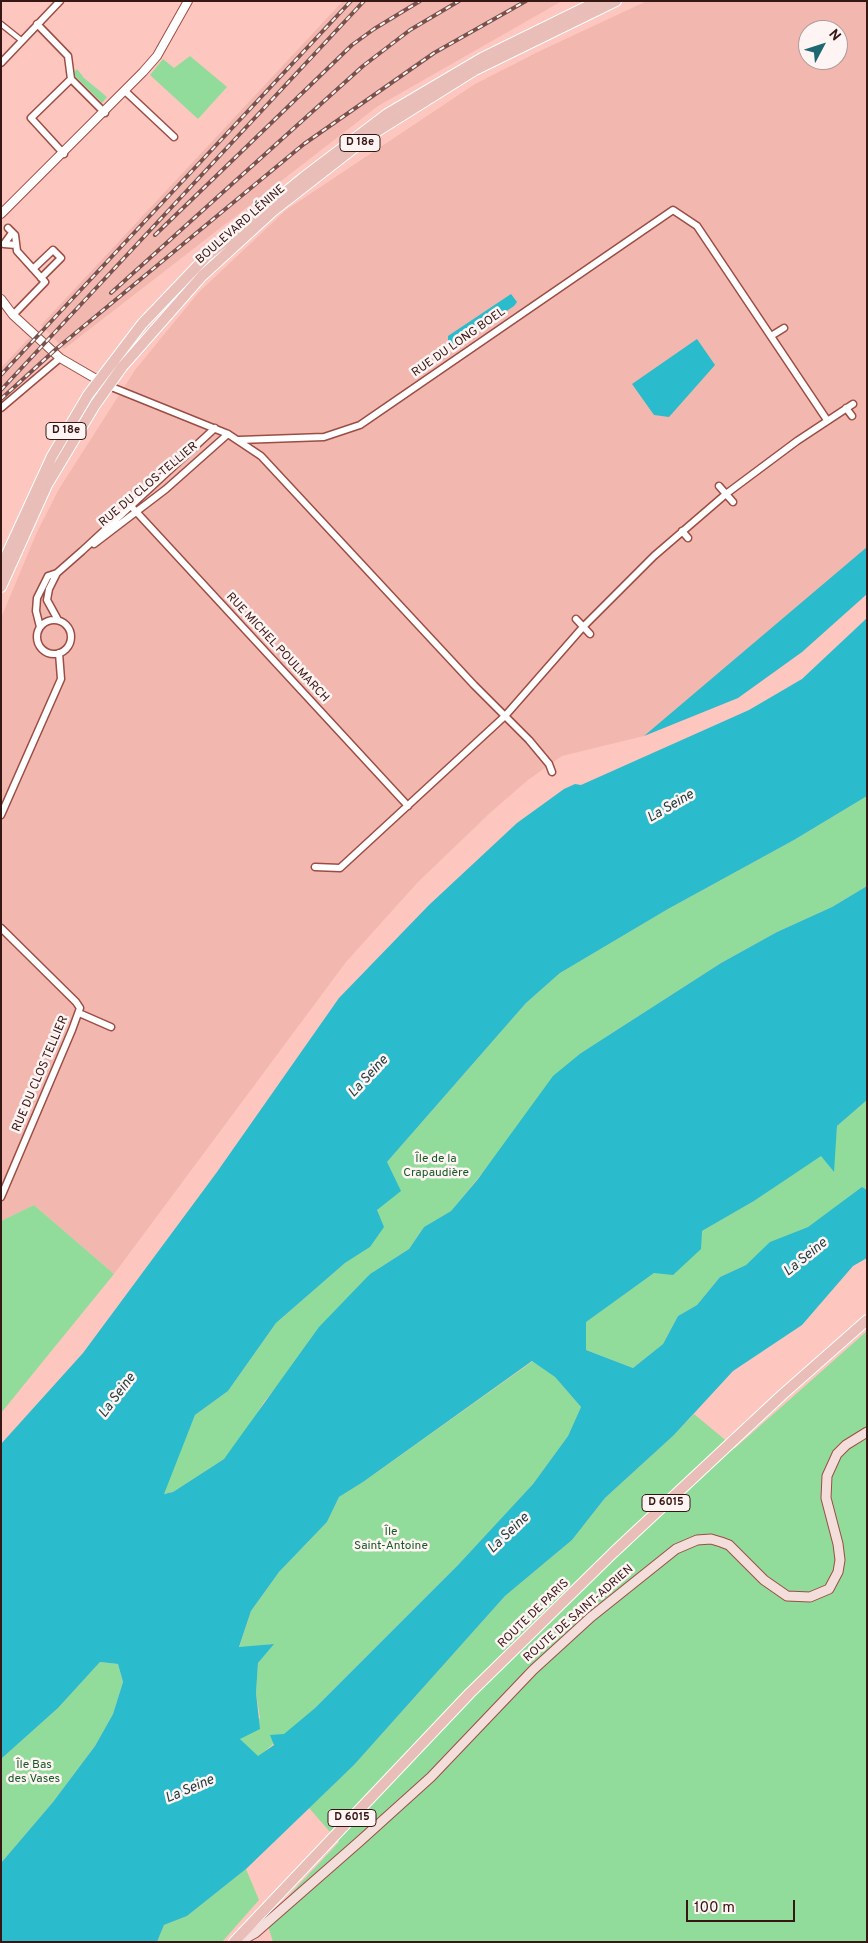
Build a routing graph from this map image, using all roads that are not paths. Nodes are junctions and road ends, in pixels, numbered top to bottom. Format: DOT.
graph roads {
  1 [pos="188,1"];
  2 [pos="598,1"];
  3 [pos="616,1"];
  4 [pos="57,2"];
  5 [pos="586,4"];
  6 [pos="1,24"];
  7 [pos="37,24"];
  8 [pos="21,40"];
  9 [pos="1,63"];
  10 [pos="72,78"];
  11 [pos="125,92"];
  12 [pos="107,111"];
  13 [pos="174,137"];
  14 [pos="64,154"];
  15 [pos="1,214"];
  16 [pos="16,245"];
  17 [pos="33,269"];
  18 [pos="41,278"];
  19 [pos="1,299"];
  20 [pos="13,315"];
  21 [pos="784,328"];
  22 [pos="771,336"];
  23 [pos="60,358"];
  24 [pos="99,380"];
  25 [pos="109,386"];
  26 [pos="853,404"];
  27 [pos="1,408"];
  28 [pos="846,408"];
  29 [pos="852,416"];
  30 [pos="827,420"];
  31 [pos="215,428"];
  32 [pos="228,434"];
  33 [pos="239,440"];
  34 [pos="719,486"];
  35 [pos="726,494"];
  36 [pos="732,502"];
  37 [pos="130,505"];
  38 [pos="136,512"];
  39 [pos="682,531"];
  40 [pos="688,538"];
  41 [pos="82,551"];
  42 [pos="1,567"];
  43 [pos="57,573"];
  44 [pos="1,588"];
  45 [pos="576,619"];
  46 [pos="58,620"];
  47 [pos="40,627"];
  48 [pos="583,627"];
  49 [pos="590,634"];
  50 [pos="59,653"];
  51 [pos="505,716"];
  52 [pos="552,772"];
  53 [pos="408,806"];
  54 [pos="1,815"];
  55 [pos="316,867"];
  56 [pos="1,928"];
  57 [pos="79,1013"];
  58 [pos="111,1027"];
  59 [pos="1,1197"];
  60 [pos="867,1320"];
  61 [pos="867,1432"];
  62 [pos="238,1938"];
  1 -- 11 [label="street"];
  2 -- 5 [label="main road, D 18e"];
  3 -- 25 [label="main road, BOULEVARD LÉNINE / D 18e"];
  4 -- 7 [label="street"];
  5 -- 24 [label="main road, D 18e"];
  6 -- 8 [label="street"];
  7 -- 8 [label="street"];
  7 -- 10 [label="street"];
  8 -- 9 [label="street"];
  10 -- 12 [label="street"];
  10 -- 14 [label="street"];
  11 -- 12 [label="street"];
  11 -- 13 [label="street"];
  12 -- 14 [label="street"];
  14 -- 15 [label="street"];
  16 -- 16 [label="street"];
  16 -- 17 [label="street"];
  17 -- 18 [label="street"];
  17 -- 18 [label="street"];
  18 -- 20 [label="street"];
  19 -- 20 [label="street"];
  20 -- 23 [label="street"];
  21 -- 22 [label="street"];
  22 -- 30 [label="street"];
  22 -- 33 [label="street, RUE DU LONG BOEL"];
  23 -- 24 [label="street"];
  23 -- 27 [label="street"];
  24 -- 25 [label="street"];
  24 -- 42 [label="main road, D 18e"];
  25 -- 31 [label="street"];
  25 -- 44 [label="main road, BOULEVARD LÉNINE / D 18e"];
  26 -- 28 [label="street"];
  28 -- 29 [label="street"];
  28 -- 30 [label="street"];
  30 -- 35 [label="street"];
  31 -- 32 [label="street"];
  31 -- 37 [label="street, RUE DU CLOS TELLIER"];
  32 -- 33 [label="street"];
  32 -- 38 [label="street, RUE DU CLOS TELLIER"];
  33 -- 51 [label="street"];
  34 -- 35 [label="street"];
  35 -- 36 [label="street"];
  35 -- 39 [label="street"];
  37 -- 38 [label="street, RUE MICHEL POULMARCH"];
  37 -- 41 [label="street, RUE DU CLOS TELLIER"];
  38 -- 41 [label="street, RUE DU CLOS TELLIER"];
  38 -- 53 [label="street, RUE MICHEL POULMARCH"];
  39 -- 40 [label="street"];
  39 -- 48 [label="street"];
  41 -- 43 [label="street, RUE DU CLOS TELLIER"];
  43 -- 46 [label="street, RUE DU CLOS TELLIER"];
  43 -- 47 [label="street, RUE DU CLOS TELLIER"];
  45 -- 48 [label="street"];
  46 -- 47 [label="street"];
  46 -- 50 [label="street, RUE DU CLOS TELLIER"];
  47 -- 50 [label="street, RUE DU CLOS TELLIER"];
  48 -- 49 [label="street"];
  48 -- 51 [label="street"];
  50 -- 54 [label="street"];
  51 -- 52 [label="street"];
  51 -- 53 [label="street"];
  53 -- 55 [label="street"];
  56 -- 57 [label="street, RUE DU CLOS TELLIER"];
  57 -- 58 [label="street"];
  57 -- 59 [label="street, RUE DU CLOS TELLIER"];
  60 -- 62 [label="main road, ROUTE DE PARIS / D 6015"];
  61 -- 62 [label="main road, ROUTE DE SAINT-ADRIEN"];
}
